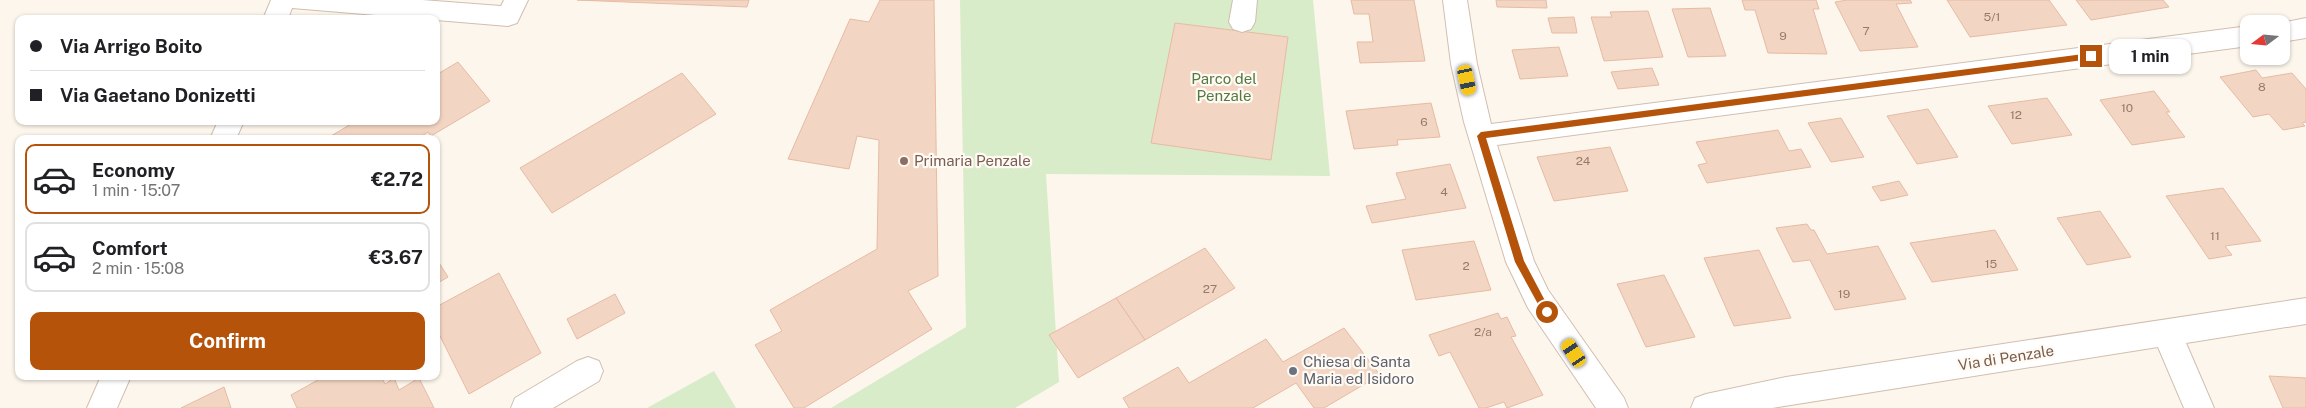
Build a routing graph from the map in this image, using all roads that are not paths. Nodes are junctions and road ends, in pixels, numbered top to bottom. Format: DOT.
graph roads {
  1 [pos="283,0"];
  2 [pos="296,0"];
  3 [pos="516,0"];
  4 [pos="1455,0"];
  5 [pos="277,15"];
  6 [pos="2306,28"];
  7 [pos="2290,31"];
  8 [pos="2240,37"];
  9 [pos="1481,136"];
  10 [pos="2306,311"];
  11 [pos="2167,333"];
  12 [pos="588,371"];
  13 [pos="114,380"];
  14 [pos="102,408"];
  15 [pos="526,408"];
  16 [pos="1613,408"];
  17 [pos="1706,408"];
  18 [pos="2199,408"];
  1 -- 5 [label="street"];
  2 -- 3 [label="street"];
  4 -- 9 [label="street"];
  6 -- 7 [label="street"];
  8 -- 9 [label="street"];
  9 -- 16 [label="street"];
  10 -- 11 [label="street, Via di Penzale"];
  11 -- 17 [label="street, Via di Penzale"];
  11 -- 18 [label="street"];
  12 -- 15 [label="street"];
  13 -- 14 [label="street"];
}
